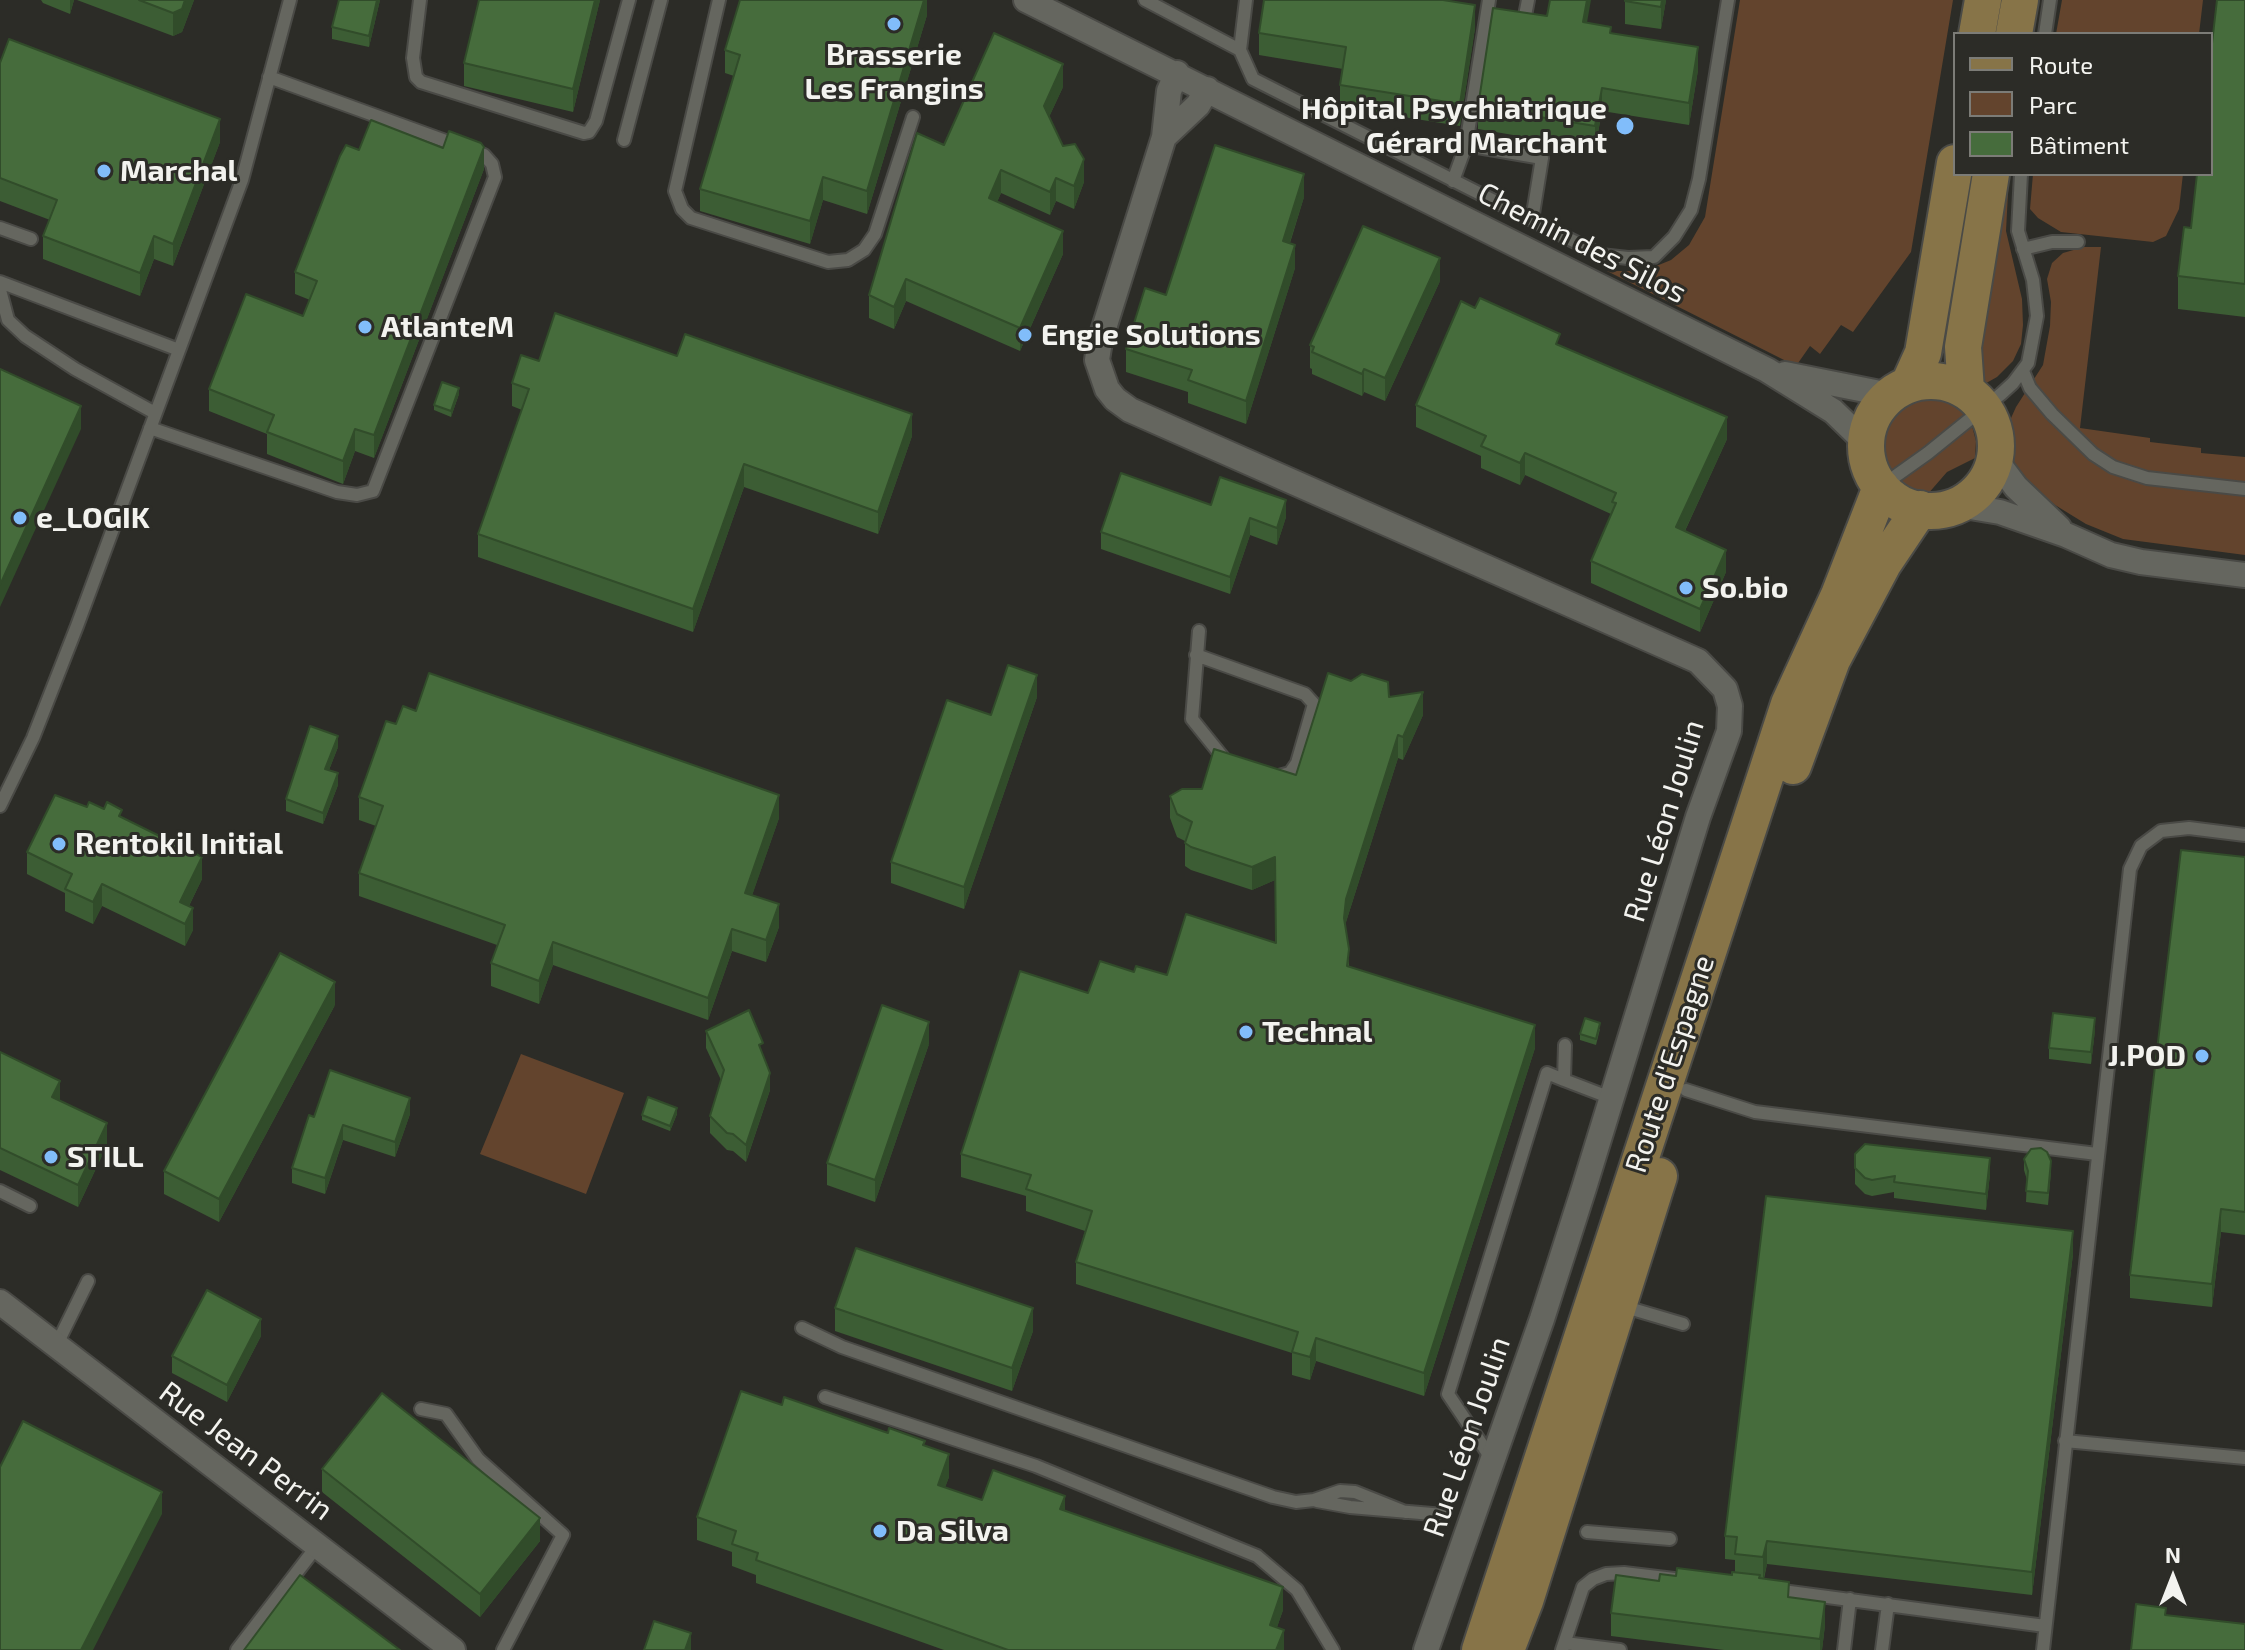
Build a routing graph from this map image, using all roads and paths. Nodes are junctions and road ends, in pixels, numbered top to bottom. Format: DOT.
graph roads {
  1 [pos="290,0"];
  2 [pos="420,0"];
  3 [pos="629,0"];
  4 [pos="661,0"];
  5 [pos="719,0"];
  6 [pos="1026,0"];
  7 [pos="1145,0"];
  8 [pos="1246,0"];
  9 [pos="1489,0"];
  10 [pos="1528,0"];
  11 [pos="1728,0"];
  12 [pos="1983,0"];
  13 [pos="2020,0"];
  14 [pos="2050,0"];
  15 [pos="1523,26"];
  16 [pos="1977,32"];
  17 [pos="2014,32"];
  18 [pos="2045,32"];
  19 [pos="1240,50"];
  20 [pos="1177,73"];
  21 [pos="269,77"];
  22 [pos="1207,89"];
  23 [pos="913,117"];
  24 [pos="1164,137"];
  25 [pos="624,140"];
  26 [pos="1466,145"];
  27 [pos="1953,175"];
  28 [pos="1991,176"];
  29 [pos="2021,176"];
  30 [pos="1453,181"];
  31 [pos="1532,220"];
  32 [pos="0,228"];
  33 [pos="31,239"];
  34 [pos="2078,242"];
  35 [pos="2023,249"];
  36 [pos="0,282"];
  37 [pos="0,290"];
  38 [pos="179,350"];
  39 [pos="1767,370"];
  40 [pos="2023,371"];
  41 [pos="1900,390"];
  42 [pos="1974,398"];
  43 [pos="155,413"];
  44 [pos="150,428"];
  45 [pos="1866,443"];
  46 [pos="1995,459"];
  47 [pos="1881,487"];
  48 [pos="2245,489"];
  49 [pos="1958,505"];
  50 [pos="1920,509"];
  51 [pos="2066,535"];
  52 [pos="2245,575"];
  53 [pos="1199,631"];
  54 [pos="1196,655"];
  55 [pos="1236,765"];
  56 [pos="1261,775"];
  57 [pos="0,806"];
  58 [pos="2245,835"];
  59 [pos="1565,1045"];
  60 [pos="1564,1080"];
  61 [pos="1686,1090"];
  62 [pos="1611,1098"];
  63 [pos="2097,1154"];
  64 [pos="0,1191"];
  65 [pos="30,1206"];
  66 [pos="88,1281"];
  67 [pos="0,1302"];
  68 [pos="1619,1305"];
  69 [pos="1683,1324"];
  70 [pos="802,1328"];
  71 [pos="56,1346"];
  72 [pos="825,1397"];
  73 [pos="421,1409"];
  74 [pos="2065,1441"];
  75 [pos="2245,1458"];
  76 [pos="1493,1461"];
  77 [pos="1444,1515"];
  78 [pos="1587,1532"];
  79 [pos="1670,1539"];
  80 [pos="317,1546"];
  81 [pos="292,1579"];
  82 [pos="1684,1580"];
  83 [pos="304,1588"];
  84 [pos="1760,1589"];
  85 [pos="1850,1599"];
  86 [pos="1888,1604"];
  87 [pos="2045,1626"];
  88 [pos="1564,1646"];
  89 [pos="237,1650"];
  90 [pos="453,1650"];
  91 [pos="503,1650"];
  92 [pos="1333,1650"];
  93 [pos="1426,1650"];
  94 [pos="1480,1650"];
  95 [pos="1506,1650"];
  96 [pos="1620,1650"];
  97 [pos="1844,1650"];
  98 [pos="1882,1650"];
  99 [pos="2043,1650"];
  1 -- 21 [label="lane"];
  2 -- 3 [label="lane"];
  4 -- 25 [label="lane"];
  5 -- 23 [label="lane"];
  6 -- 20 [label="street, Chemin des Silos"];
  7 -- 19 [label="lane"];
  8 -- 19 [label="lane"];
  9 -- 26 [label="lane"];
  10 -- 15 [label="lane"];
  11 -- 31 [label="lane"];
  12 -- 16 [label="main road"];
  13 -- 17 [label="main road"];
  14 -- 18 [label="lane"];
  19 -- 30 [label="lane"];
  20 -- 22 [label="street, Chemin des Silos"];
  20 -- 24 [label="street, Rue Léon Joulin"];
  21 -- 38 [label="lane"];
  21 -- 44 [label="lane"];
  22 -- 24 [label="street, Rue Léon Joulin"];
  22 -- 39 [label="street, Chemin des Silos"];
  24 -- 62 [label="street, Rue Léon Joulin"];
  26 -- 30 [label="lane"];
  26 -- 31 [label="lane"];
  27 -- 41 [label="main road"];
  28 -- 42 [label="main road"];
  29 -- 35 [label="lane"];
  30 -- 31 [label="lane"];
  32 -- 33 [label="lane"];
  34 -- 35 [label="lane"];
  35 -- 40 [label="lane"];
  36 -- 38 [label="lane"];
  37 -- 43 [label="lane"];
  38 -- 43 [label="lane"];
  39 -- 41 [label="street, Chemin des Silos"];
  39 -- 45 [label="street, Chemin des Silos"];
  40 -- 42 [label="lane"];
  40 -- 48 [label="lane"];
  41 -- 42 [label="main road"];
  41 -- 45 [label="main road"];
  42 -- 46 [label="main road"];
  42 -- 47 [label="lane"];
  43 -- 44 [label="lane"];
  44 -- 57 [label="lane"];
  45 -- 47 [label="main road"];
  46 -- 49 [label="main road"];
  46 -- 51 [label="street"];
  47 -- 50 [label="main road"];
  47 -- 94 [label="main road, Route d'Espagne"];
  49 -- 50 [label="main road"];
  49 -- 51 [label="street"];
  50 -- 61 [label="main road, Route d'Espagne"];
  51 -- 52 [label="street"];
  53 -- 54 [label="lane"];
  54 -- 55 [label="lane"];
  54 -- 56 [label="lane"];
  58 -- 63 [label="lane"];
  59 -- 60 [label="lane"];
  60 -- 62 [label="lane"];
  60 -- 76 [label="lane"];
  61 -- 63 [label="lane"];
  61 -- 68 [label="main road, Route d'Espagne"];
  62 -- 76 [label="street, Rue Léon Joulin"];
  63 -- 74 [label="lane"];
  64 -- 65 [label="lane"];
  66 -- 71 [label="lane"];
  67 -- 71 [label="street, Rue Jean Perrin"];
  68 -- 69 [label="lane"];
  68 -- 95 [label="main road, Route d'Espagne"];
  70 -- 77 [label="lane"];
  71 -- 80 [label="street, Rue Jean Perrin"];
  72 -- 92 [label="lane"];
  73 -- 91 [label="lane"];
  74 -- 75 [label="lane"];
  74 -- 87 [label="lane"];
  76 -- 93 [label="street, Rue Léon Joulin"];
  78 -- 79 [label="lane"];
  80 -- 81 [label="lane"];
  80 -- 90 [label="street, Rue Jean Perrin"];
  81 -- 83 [label="lane"];
  81 -- 89 [label="lane"];
  82 -- 88 [label="lane"];
  84 -- 85 [label="lane"];
  85 -- 86 [label="lane"];
  85 -- 97 [label="lane"];
  86 -- 87 [label="lane"];
  86 -- 98 [label="lane"];
  87 -- 99 [label="lane"];
  88 -- 96 [label="lane"];
}
